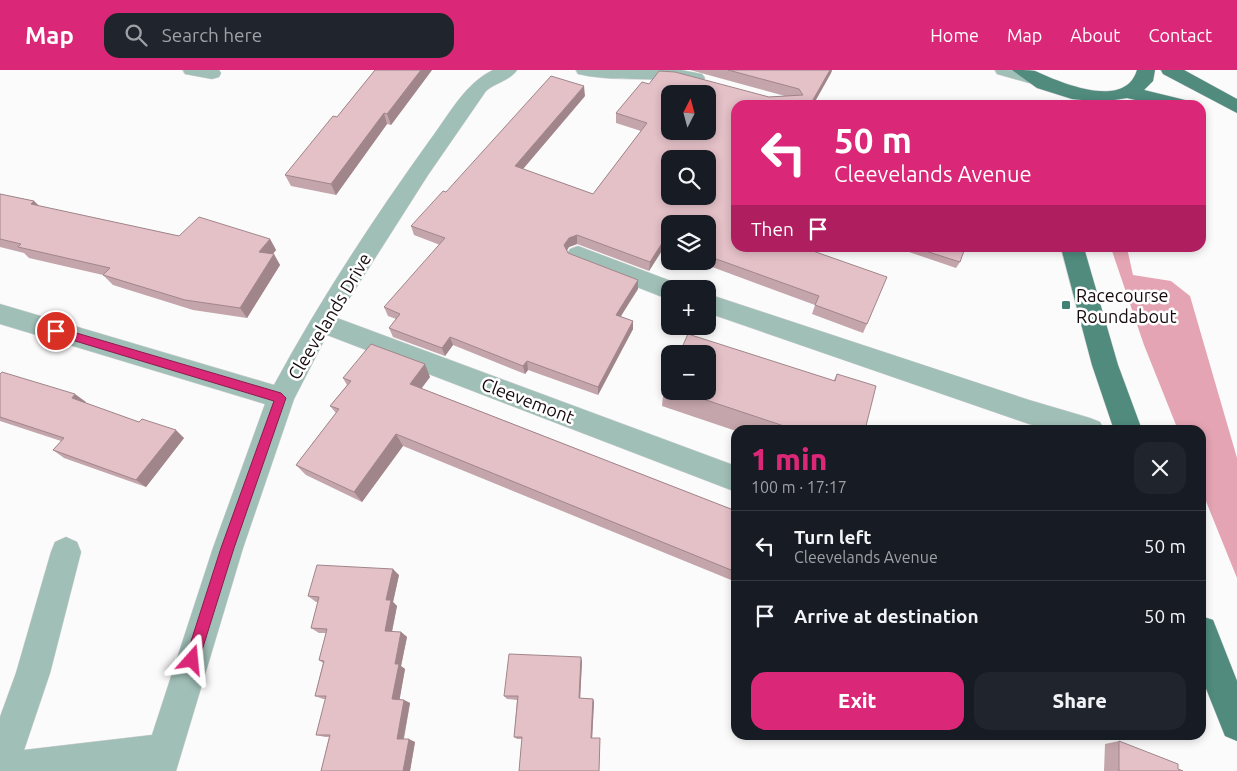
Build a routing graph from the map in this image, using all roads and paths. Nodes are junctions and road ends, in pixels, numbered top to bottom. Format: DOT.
graph roads {
  1 [pos="192,70"];
  2 [pos="508,70"];
  3 [pos="585,70"];
  4 [pos="1004,70"];
  5 [pos="1146,70"];
  6 [pos="1170,70"];
  7 [pos="212,74"];
  8 [pos="1032,77"];
  9 [pos="708,82"];
  10 [pos="1127,92"];
  11 [pos="1046,100"];
  12 [pos="1102,100"];
  13 [pos="1161,100"];
  14 [pos="1237,107"];
  15 [pos="1206,111"];
  16 [pos="1237,118"];
  17 [pos="1073,252"];
  18 [pos="578,255"];
  19 [pos="661,287"];
  20 [pos="716,306"];
  21 [pos="0,314"];
  22 [pos="320,322"];
  23 [pos="281,398"];
  24 [pos="1073,425"];
  25 [pos="1126,425"];
  26 [pos="731,477"];
  27 [pos="66,552"];
  28 [pos="1206,645"];
  29 [pos="1237,724"];
  30 [pos="160,762"];
  31 [pos="0,767"];
  32 [pos="0,771"];
  1 -- 7 [label="street"];
  2 -- 22 [label="street, Cleevelands Drive"];
  3 -- 9 [label="street"];
  4 -- 8 [label="street"];
  5 -- 10 [label="main road"];
  6 -- 14 [label="main road"];
  8 -- 11 [label="main road"];
  8 -- 12 [label="main road"];
  10 -- 12 [label="main road"];
  10 -- 13 [label="main road"];
  15 -- 16 [label="main road"];
  17 -- 25 [label="main road"];
  18 -- 19 [label="street"];
  20 -- 24 [label="street"];
  21 -- 23 [label="street"];
  22 -- 23 [label="street, Cleevelands Drive"];
  22 -- 26 [label="street, Cleevemont"];
  23 -- 30 [label="street, Cleevelands Drive"];
  27 -- 31 [label="street"];
  28 -- 29 [label="main road"];
  30 -- 32 [label="street"];
}
